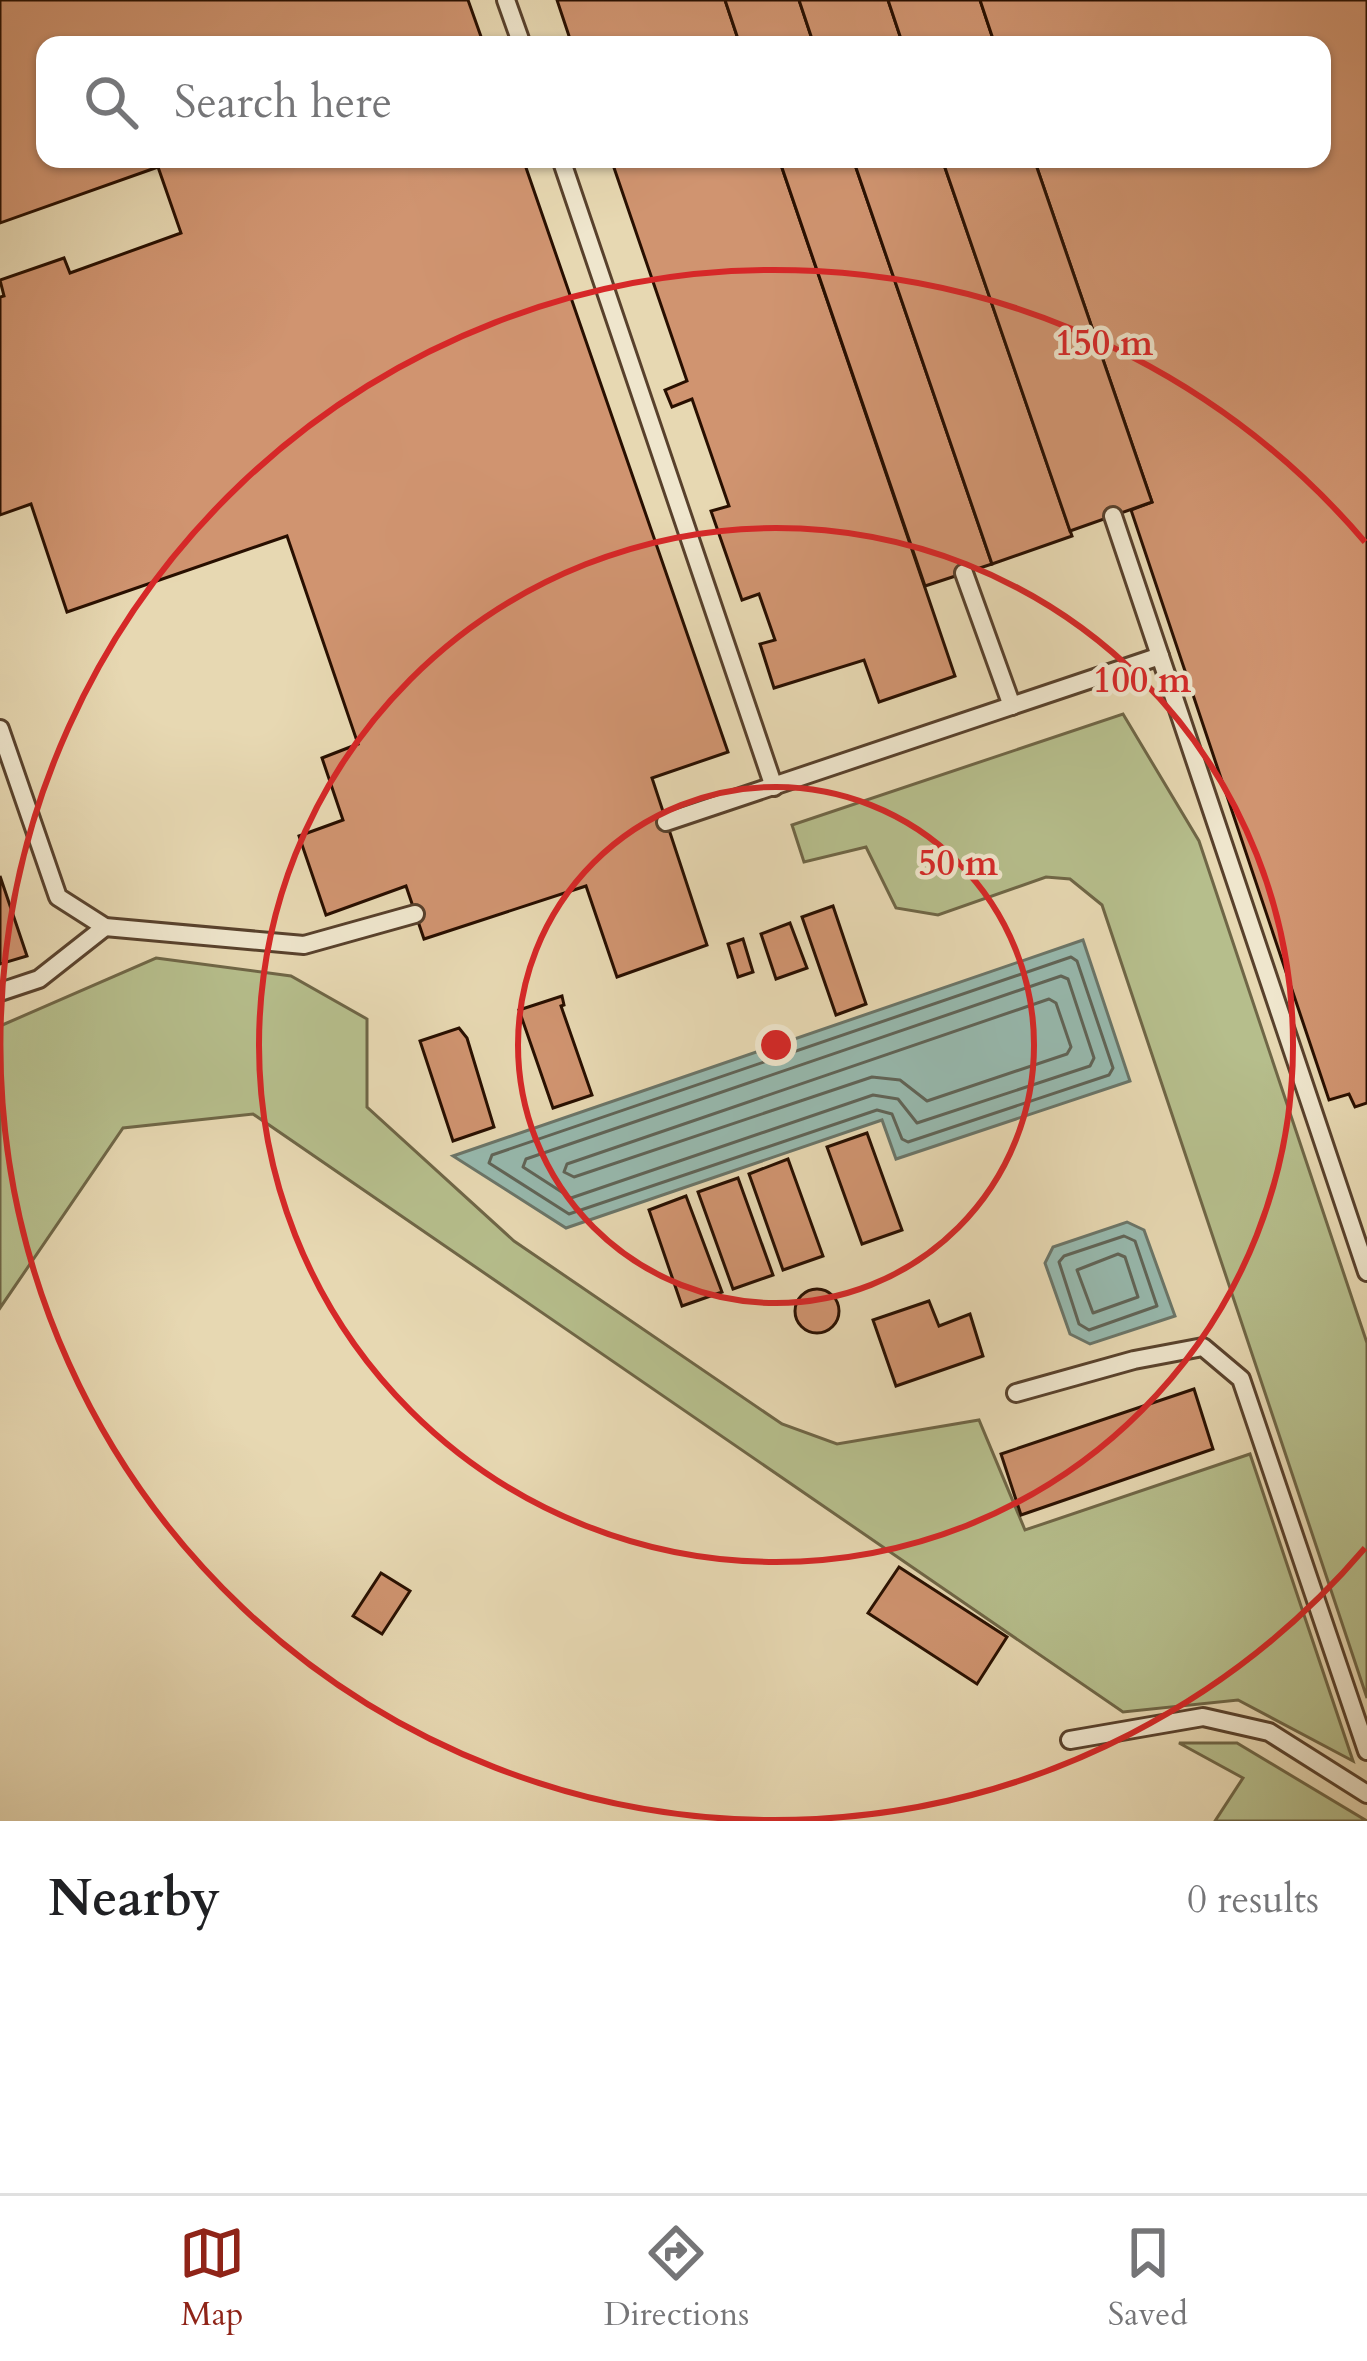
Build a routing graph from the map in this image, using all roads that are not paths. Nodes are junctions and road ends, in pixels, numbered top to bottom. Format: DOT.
graph roads {
  1 [pos="506,0"];
  2 [pos="519,36"];
  3 [pos="564,168"];
  4 [pos="1113,516"];
  5 [pos="964,573"];
  6 [pos="1160,656"];
  7 [pos="1012,706"];
  8 [pos="0,729"];
  9 [pos="774,787"];
  10 [pos="666,822"];
  11 [pos="415,914"];
  12 [pos="105,927"];
  13 [pos="0,992"];
  14 [pos="1367,1272"];
  15 [pos="1016,1393"];
  16 [pos="1070,1740"];
  17 [pos="1367,1750"];
  18 [pos="1367,1795"];
  1 -- 2 [label="lane"];
  3 -- 9 [label="lane"];
  4 -- 6 [label="lane"];
  5 -- 7 [label="lane"];
  6 -- 7 [label="lane"];
  6 -- 14 [label="lane"];
  7 -- 9 [label="lane"];
  8 -- 12 [label="lane"];
  9 -- 10 [label="lane"];
  11 -- 12 [label="lane"];
  12 -- 13 [label="lane"];
  15 -- 17 [label="lane"];
  16 -- 18 [label="lane"];
}
